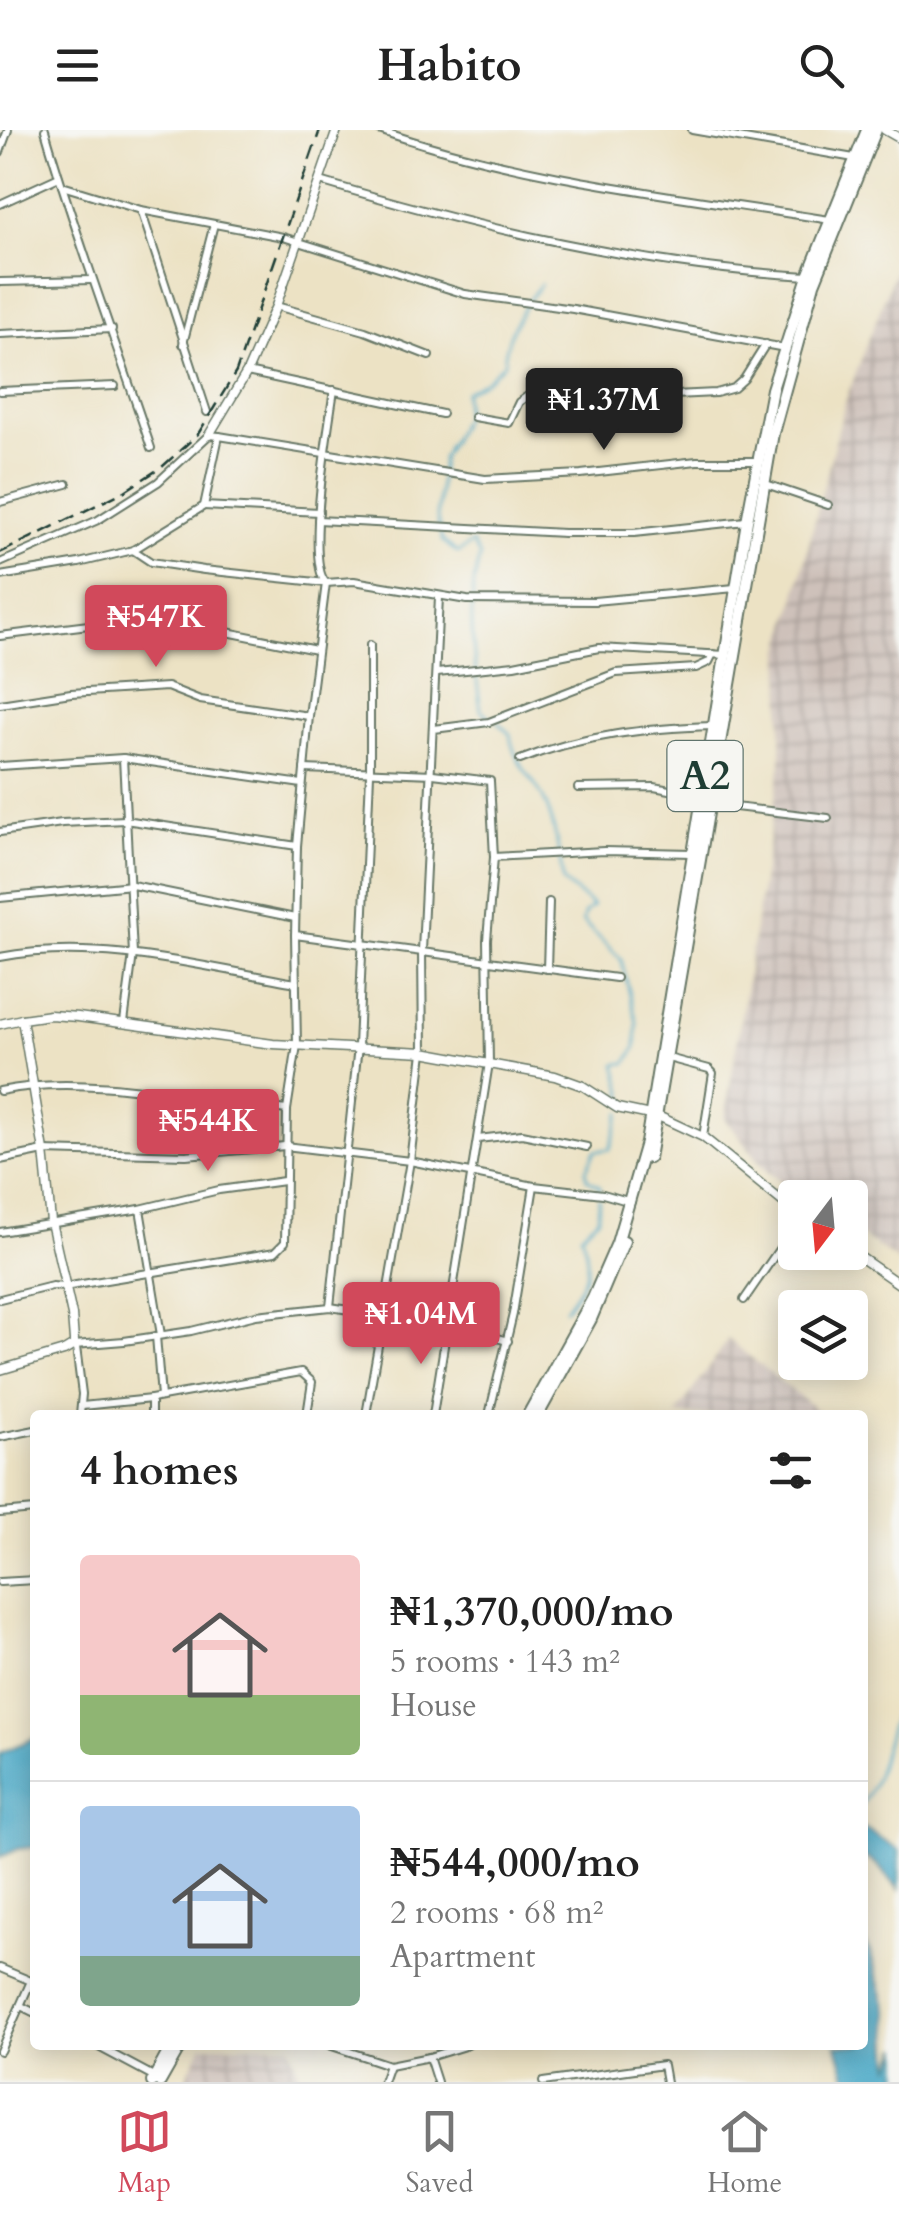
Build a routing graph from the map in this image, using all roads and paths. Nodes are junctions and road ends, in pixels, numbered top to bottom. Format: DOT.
graph roads {
  1 [pos="8,130"];
  2 [pos="46,130"];
  3 [pos="338,130"];
  4 [pos="379,130"];
  5 [pos="692,130"];
  6 [pos="867,130"];
  7 [pos="876,130"];
  8 [pos="886,130"];
  9 [pos="899,138"];
  10 [pos="0,152"];
  11 [pos="854,158"];
  12 [pos="61,182"];
  13 [pos="320,182"];
  14 [pos="0,204"];
  15 [pos="142,210"];
  16 [pos="830,220"];
  17 [pos="214,224"];
  18 [pos="299,242"];
  19 [pos="808,276"];
  20 [pos="92,280"];
  21 [pos="0,282"];
  22 [pos="276,306"];
  23 [pos="112,329"];
  24 [pos="0,334"];
  25 [pos="766,344"];
  26 [pos="183,345"];
  27 [pos="785,348"];
  28 [pos="429,356"];
  29 [pos="247,372"];
  30 [pos="114,386"];
  31 [pos="334,390"];
  32 [pos="0,392"];
  33 [pos="207,412"];
  34 [pos="442,414"];
  35 [pos="474,417"];
  36 [pos="214,435"];
  37 [pos="151,448"];
  38 [pos="324,453"];
  39 [pos="758,461"];
  40 [pos="762,483"];
  41 [pos="67,484"];
  42 [pos="0,502"];
  43 [pos="828,505"];
  44 [pos="204,506"];
  45 [pos="318,516"];
  46 [pos="748,521"];
  47 [pos="134,550"];
  48 [pos="0,563"];
  49 [pos="0,576"];
  50 [pos="326,583"];
  51 [pos="736,588"];
  52 [pos="439,597"];
  53 [pos="0,636"];
  54 [pos="370,646"];
  55 [pos="316,650"];
  56 [pos="713,654"];
  57 [pos="726,655"];
  58 [pos="436,673"];
  59 [pos="0,704"];
  60 [pos="309,716"];
  61 [pos="714,726"];
  62 [pos="434,729"];
  63 [pos="123,758"];
  64 [pos="520,760"];
  65 [pos="0,766"];
  66 [pos="304,769"];
  67 [pos="370,774"];
  68 [pos="433,774"];
  69 [pos="302,784"];
  70 [pos="578,788"];
  71 [pos="706,800"];
  72 [pos="828,818"];
  73 [pos="125,820"];
  74 [pos="0,832"];
  75 [pos="298,846"];
  76 [pos="693,853"];
  77 [pos="494,856"];
  78 [pos="132,885"];
  79 [pos="0,898"];
  80 [pos="550,902"];
  81 [pos="296,918"];
  82 [pos="295,935"];
  83 [pos="361,945"];
  84 [pos="422,951"];
  85 [pos="132,954"];
  86 [pos="0,957"];
  87 [pos="488,962"];
  88 [pos="547,969"];
  89 [pos="616,978"];
  90 [pos="296,983"];
  91 [pos="22,1018"];
  92 [pos="124,1022"];
  93 [pos="0,1024"];
  94 [pos="297,1044"];
  95 [pos="358,1046"];
  96 [pos="423,1052"];
  97 [pos="668,1058"];
  98 [pos="489,1063"];
  99 [pos="32,1084"];
  100 [pos="0,1091"];
  101 [pos="287,1110"];
  102 [pos="654,1115"];
  103 [pos="703,1137"];
  104 [pos="478,1139"];
  105 [pos="285,1146"];
  106 [pos="588,1147"];
  107 [pos="44,1151"];
  108 [pos="348,1151"];
  109 [pos="0,1160"];
  110 [pos="410,1160"];
  111 [pos="473,1175"];
  112 [pos="284,1181"];
  113 [pos="534,1186"];
  114 [pos="778,1198"];
  115 [pos="630,1202"];
  116 [pos="140,1209"];
  117 [pos="50,1222"];
  118 [pos="0,1232"];
  119 [pos="778,1251"];
  120 [pos="868,1262"];
  121 [pos="150,1272"];
  122 [pos="899,1284"];
  123 [pos="64,1287"];
  124 [pos="0,1299"];
  125 [pos="744,1300"];
  126 [pos="330,1307"];
  127 [pos="381,1316"];
  128 [pos="447,1325"];
  129 [pos="158,1336"];
  130 [pos="508,1341"];
  131 [pos="75,1346"];
  132 [pos="0,1370"];
  133 [pos="161,1397"];
  134 [pos="151,1399"];
  135 [pos="82,1406"];
  136 [pos="81,1410"];
  137 [pos="151,1410"];
  138 [pos="309,1410"];
  139 [pos="367,1410"];
  140 [pos="434,1410"];
  141 [pos="490,1410"];
  142 [pos="531,1410"];
  143 [pos="541,1410"];
  144 [pos="30,1431"];
  145 [pos="0,1436"];
  146 [pos="30,1510"];
  147 [pos="0,1513"];
  148 [pos="30,1580"];
  149 [pos="0,1582"];
  150 [pos="0,1968"];
  151 [pos="30,1981"];
  152 [pos="21,2006"];
  153 [pos="30,2010"];
  154 [pos="3,2035"];
  155 [pos="0,2050"];
  156 [pos="104,2050"];
  157 [pos="170,2050"];
  158 [pos="177,2050"];
  159 [pos="344,2050"];
  160 [pos="453,2050"];
  161 [pos="429,2058"];
  162 [pos="389,2065"];
  163 [pos="155,2080"];
  164 [pos="383,2082"];
  165 [pos="437,2082"];
  166 [pos="543,2082"];
  167 [pos="666,2082"];
  1 -- 10 [label="street"];
  2 -- 12 [label="street"];
  3 -- 13 [label="street"];
  4 -- 16 [label="street"];
  5 -- 11 [label="street"];
  6 -- 11 [label="highway, A2"];
  7 -- 40 [label="highway, A2"];
  8 -- 9 [label="street"];
  11 -- 16 [label="highway, A2"];
  12 -- 14 [label="street"];
  12 -- 15 [label="street"];
  12 -- 20 [label="street"];
  13 -- 18 [label="street"];
  13 -- 19 [label="street"];
  15 -- 17 [label="street"];
  15 -- 26 [label="street"];
  16 -- 19 [label="highway, A2"];
  17 -- 18 [label="street"];
  17 -- 26 [label="street"];
  18 -- 22 [label="street"];
  18 -- 25 [label="street"];
  19 -- 27 [label="highway, A2"];
  20 -- 21 [label="street"];
  20 -- 23 [label="street"];
  22 -- 28 [label="street"];
  22 -- 29 [label="street"];
  23 -- 24 [label="street"];
  23 -- 37 [label="street"];
  25 -- 27 [label="street"];
  25 -- 35 [label="street"];
  26 -- 33 [label="street"];
  27 -- 39 [label="highway, A2"];
  29 -- 31 [label="street"];
  29 -- 36 [label="street"];
  30 -- 32 [label="street"];
  31 -- 34 [label="street"];
  31 -- 38 [label="street"];
  36 -- 38 [label="street"];
  36 -- 44 [label="street"];
  36 -- 48 [label="street"];
  38 -- 39 [label="street"];
  38 -- 45 [label="street"];
  39 -- 46 [label="highway, A2"];
  40 -- 43 [label="street"];
  40 -- 71 [label="highway, A2"];
  41 -- 42 [label="street"];
  44 -- 45 [label="street"];
  44 -- 47 [label="street"];
  45 -- 46 [label="street"];
  45 -- 50 [label="street"];
  46 -- 51 [label="highway, A2"];
  47 -- 49 [label="street"];
  47 -- 50 [label="street"];
  50 -- 52 [label="street"];
  50 -- 55 [label="street"];
  51 -- 52 [label="street"];
  51 -- 57 [label="highway, A2"];
  52 -- 58 [label="street"];
  53 -- 55 [label="street"];
  54 -- 67 [label="street"];
  55 -- 60 [label="street"];
  56 -- 57 [label="street"];
  56 -- 58 [label="street"];
  56 -- 62 [label="street"];
  57 -- 61 [label="highway, A2"];
  58 -- 62 [label="street"];
  59 -- 60 [label="street"];
  60 -- 66 [label="street"];
  61 -- 64 [label="street"];
  61 -- 71 [label="highway, A2"];
  62 -- 68 [label="street"];
  63 -- 65 [label="street"];
  63 -- 69 [label="street"];
  63 -- 73 [label="street"];
  66 -- 67 [label="street"];
  66 -- 69 [label="street"];
  67 -- 68 [label="street"];
  67 -- 83 [label="street"];
  68 -- 77 [label="street"];
  68 -- 84 [label="street"];
  69 -- 75 [label="street"];
  70 -- 71 [label="street"];
  71 -- 72 [label="street"];
  71 -- 76 [label="highway, A2"];
  71 -- 97 [label="highway, A2"];
  73 -- 74 [label="street"];
  73 -- 75 [label="street"];
  73 -- 78 [label="street"];
  75 -- 81 [label="street"];
  76 -- 77 [label="street"];
  76 -- 102 [label="highway, A2"];
  77 -- 87 [label="street"];
  78 -- 79 [label="street"];
  78 -- 81 [label="street"];
  78 -- 85 [label="street"];
  80 -- 88 [label="street"];
  81 -- 82 [label="street"];
  82 -- 83 [label="street"];
  82 -- 90 [label="street"];
  83 -- 84 [label="street"];
  83 -- 95 [label="street"];
  84 -- 87 [label="street"];
  84 -- 96 [label="street"];
  85 -- 86 [label="street"];
  85 -- 90 [label="street"];
  85 -- 92 [label="street"];
  87 -- 88 [label="street"];
  87 -- 98 [label="street"];
  88 -- 89 [label="street"];
  90 -- 94 [label="street"];
  91 -- 92 [label="street"];
  91 -- 93 [label="street"];
  91 -- 99 [label="street"];
  92 -- 94 [label="street"];
  94 -- 95 [label="street"];
  94 -- 101 [label="street"];
  95 -- 96 [label="street"];
  95 -- 108 [label="street"];
  96 -- 98 [label="street"];
  96 -- 110 [label="street"];
  97 -- 102 [label="highway, A2"];
  97 -- 103 [label="street"];
  98 -- 102 [label="street"];
  98 -- 104 [label="street"];
  99 -- 100 [label="street"];
  99 -- 101 [label="street"];
  99 -- 107 [label="street"];
  101 -- 105 [label="street"];
  102 -- 103 [label="street"];
  102 -- 115 [label="highway, A2"];
  102 -- 143 [label="highway, A2"];
  103 -- 114 [label="street"];
  104 -- 106 [label="street"];
  104 -- 111 [label="street"];
  105 -- 107 [label="street"];
  105 -- 108 [label="street"];
  105 -- 112 [label="street"];
  107 -- 109 [label="street"];
  107 -- 117 [label="street"];
  108 -- 110 [label="street"];
  108 -- 126 [label="street"];
  110 -- 111 [label="street"];
  110 -- 127 [label="street"];
  111 -- 113 [label="street"];
  111 -- 128 [label="street"];
  112 -- 116 [label="street"];
  112 -- 121 [label="street"];
  113 -- 115 [label="street"];
  113 -- 130 [label="street"];
  115 -- 142 [label="highway, A2"];
  116 -- 117 [label="street"];
  116 -- 121 [label="street"];
  117 -- 118 [label="street"];
  117 -- 123 [label="street"];
  119 -- 125 [label="street"];
  120 -- 122 [label="street"];
  121 -- 123 [label="street"];
  121 -- 129 [label="street"];
  123 -- 124 [label="street"];
  123 -- 131 [label="street"];
  126 -- 127 [label="street"];
  126 -- 129 [label="street"];
  127 -- 128 [label="street"];
  127 -- 139 [label="street"];
  128 -- 130 [label="street"];
  128 -- 140 [label="street"];
  129 -- 131 [label="street"];
  129 -- 133 [label="street"];
  130 -- 141 [label="street"];
  131 -- 132 [label="street"];
  131 -- 135 [label="street"];
  133 -- 134 [label="street"];
  133 -- 138 [label="street"];
  134 -- 135 [label="street"];
  134 -- 137 [label="street"];
  135 -- 136 [label="street"];
  144 -- 145 [label="street"];
  146 -- 147 [label="street"];
  148 -- 149 [label="street"];
  150 -- 151 [label="street"];
  151 -- 152 [label="street"];
  152 -- 153 [label="street"];
  152 -- 154 [label="street"];
  154 -- 155 [label="street"];
  156 -- 163 [label="street"];
  157 -- 163 [label="highway"];
  158 -- 163 [label="highway"];
  159 -- 162 [label="street"];
  160 -- 161 [label="street"];
  161 -- 162 [label="street"];
  161 -- 165 [label="street"];
  162 -- 164 [label="street"];
  166 -- 167 [label="street"];
}
